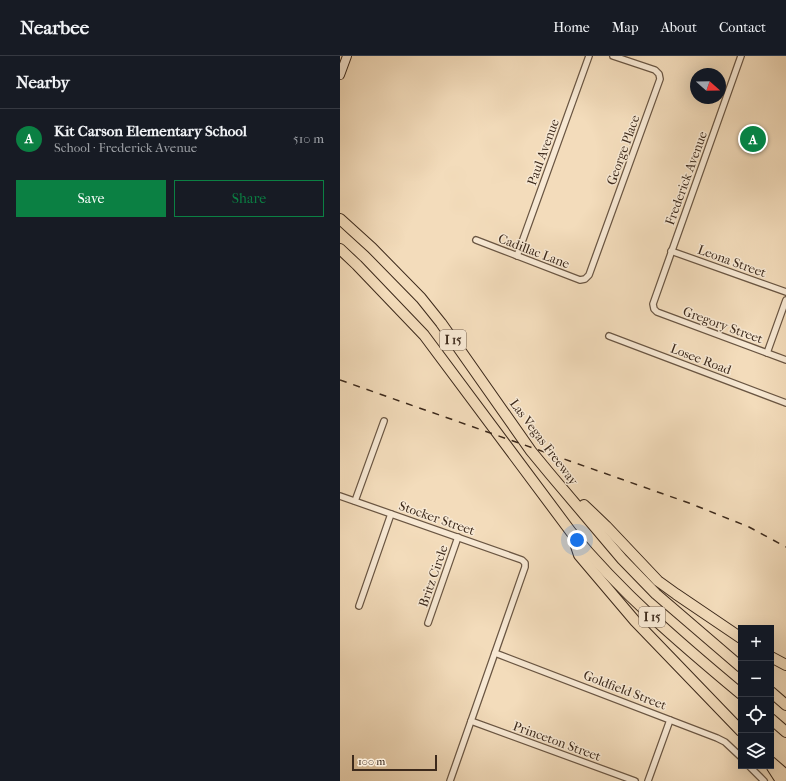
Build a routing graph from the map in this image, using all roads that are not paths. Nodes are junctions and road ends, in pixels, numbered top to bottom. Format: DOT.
graph roads {
  1 [pos="347,56"];
  2 [pos="589,56"];
  3 [pos="613,56"];
  4 [pos="741,56"];
  5 [pos="340,75"];
  6 [pos="340,219"];
  7 [pos="476,240"];
  8 [pos="340,249"];
  9 [pos="671,251"];
  10 [pos="517,256"];
  11 [pos="585,279"];
  12 [pos="786,292"];
  13 [pos="786,300"];
  14 [pos="654,309"];
  15 [pos="608,336"];
  16 [pos="767,353"];
  17 [pos="786,360"];
  18 [pos="786,402"];
  19 [pos="384,421"];
  20 [pos="550,474"];
  21 [pos="340,496"];
  22 [pos="355,501"];
  23 [pos="391,514"];
  24 [pos="571,532"];
  25 [pos="458,537"];
  26 [pos="359,606"];
  27 [pos="428,623"];
  28 [pos="738,636"];
  29 [pos="495,653"];
  30 [pos="774,659"];
  31 [pos="738,664"];
  32 [pos="786,665"];
  33 [pos="738,691"];
  34 [pos="774,695"];
  35 [pos="786,705"];
  36 [pos="670,720"];
  37 [pos="471,721"];
  38 [pos="774,722"];
  39 [pos="738,728"];
  40 [pos="786,732"];
  41 [pos="738,754"];
  42 [pos="774,765"];
  43 [pos="753,769"];
  44 [pos="774,769"];
  45 [pos="786,775"];
  46 [pos="450,781"];
  47 [pos="634,781"];
  48 [pos="648,781"];
  49 [pos="764,781"];
  50 [pos="781,781"];
  1 -- 5 [label="main road"];
  2 -- 10 [label="street, Paul Avenue"];
  3 -- 11 [label="street, George Place"];
  4 -- 9 [label="street, Frederick Avenue"];
  6 -- 20 [label="highway, Las Vegas Freeway / I 15"];
  7 -- 10 [label="street, Cadillac Lane"];
  8 -- 24 [label="highway, I 15"];
  9 -- 12 [label="street, Leona Street"];
  9 -- 14 [label="street, Frederick Avenue"];
  10 -- 11 [label="street, Cadillac Lane"];
  13 -- 16 [label="street"];
  14 -- 16 [label="street, Gregory Street"];
  15 -- 18 [label="street, Losee Road"];
  16 -- 17 [label="street, Gregory Street"];
  19 -- 22 [label="street"];
  20 -- 28 [label="highway"];
  20 -- 31 [label="highway, Las Vegas Freeway / I 15"];
  21 -- 22 [label="street, Stocker Street"];
  22 -- 23 [label="street, Stocker Street"];
  23 -- 25 [label="street, Stocker Street"];
  23 -- 26 [label="street"];
  24 -- 33 [label="highway, I 15"];
  24 -- 39 [label="highway"];
  25 -- 27 [label="street, Britz Circle"];
  25 -- 29 [label="street, Stocker Street"];
  29 -- 36 [label="street, Goldfield Street"];
  29 -- 37 [label="street"];
  30 -- 32 [label="highway"];
  34 -- 35 [label="highway"];
  36 -- 41 [label="street, Goldfield Street"];
  36 -- 48 [label="street"];
  37 -- 46 [label="street"];
  37 -- 47 [label="street, Princeton Street"];
  38 -- 40 [label="highway"];
  42 -- 45 [label="highway"];
  43 -- 49 [label="street"];
  44 -- 50 [label="highway"];
}
